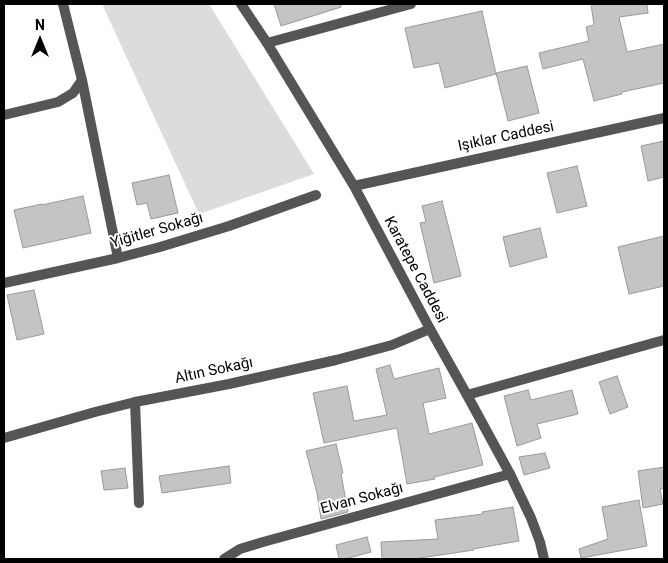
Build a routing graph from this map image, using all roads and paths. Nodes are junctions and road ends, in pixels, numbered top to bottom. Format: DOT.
graph roads {
  1 [pos="63,4"];
  2 [pos="241,4"];
  3 [pos="411,4"];
  4 [pos="267,43"];
  5 [pos="82,80"];
  6 [pos="4,115"];
  7 [pos="664,118"];
  8 [pos="354,186"];
  9 [pos="316,195"];
  10 [pos="118,258"];
  11 [pos="4,283"];
  12 [pos="430,329"];
  13 [pos="664,340"];
  14 [pos="467,395"];
  15 [pos="135,402"];
  16 [pos="4,438"];
  17 [pos="510,474"];
  18 [pos="139,502"];
  19 [pos="224,559"];
  20 [pos="544,559"];
  1 -- 5 [label="street"];
  2 -- 4 [label="street, Karatepe Caddesi"];
  3 -- 4 [label="street"];
  4 -- 8 [label="street, Karatepe Caddesi"];
  5 -- 6 [label="street"];
  5 -- 10 [label="street"];
  7 -- 8 [label="street, Işıklar Caddesi"];
  8 -- 12 [label="street, Karatepe Caddesi"];
  9 -- 10 [label="street, Yiğitler Sokağı"];
  10 -- 11 [label="street, Yiğitler Sokağı"];
  12 -- 14 [label="street, Karatepe Caddesi"];
  12 -- 15 [label="street, Altın Sokağı"];
  13 -- 14 [label="street"];
  14 -- 17 [label="street, Karatepe Caddesi"];
  15 -- 16 [label="street, Altın Sokağı"];
  15 -- 18 [label="street"];
  17 -- 19 [label="street, Elvan Sokağı"];
  17 -- 20 [label="street, Karatepe Caddesi"];
}
